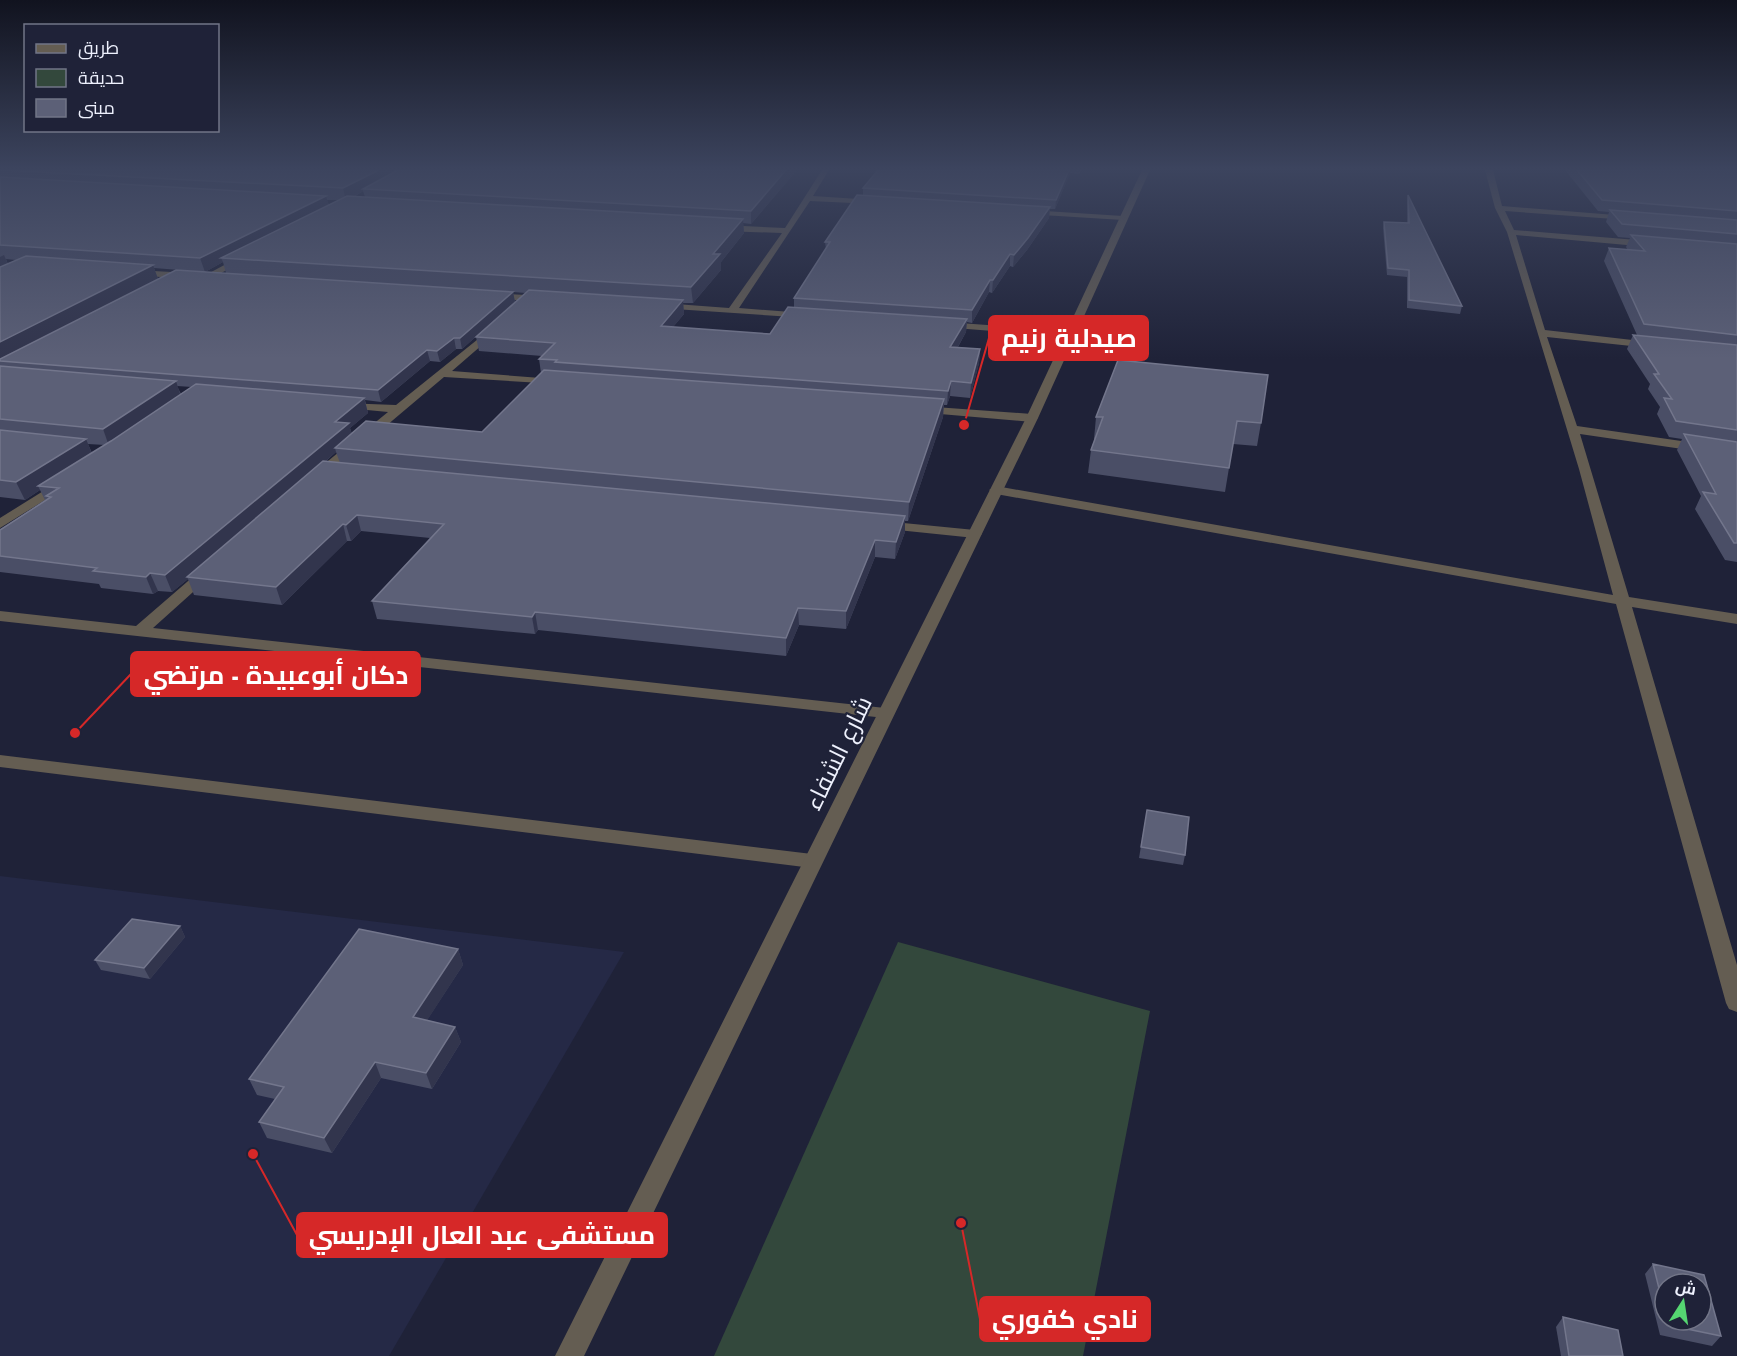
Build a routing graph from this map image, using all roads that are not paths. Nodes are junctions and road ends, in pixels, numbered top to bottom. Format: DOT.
graph roads {
  1 [pos="786,233"];
  2 [pos="1117,233"];
  3 [pos="1511,233"];
  4 [pos="1525,233"];
  5 [pos="1654,245"];
  6 [pos="248,256"];
  7 [pos="120,272"];
  8 [pos="175,275"];
  9 [pos="207,277"];
  10 [pos="230,278"];
  11 [pos="155,286"];
  12 [pos="480,295"];
  13 [pos="528,298"];
  14 [pos="550,300"];
  15 [pos="653,306"];
  16 [pos="732,311"];
  17 [pos="814,316"];
  18 [pos="931,324"];
  19 [pos="1540,333"];
  20 [pos="1071,334"];
  21 [pos="1656,346"];
  22 [pos="444,374"];
  23 [pos="562,382"];
  24 [pos="339,404"];
  25 [pos="397,409"];
  26 [pos="914,409"];
  27 [pos="1032,418"];
  28 [pos="1572,429"];
  29 [pos="1737,453"];
  30 [pos="324,471"];
  31 [pos="348,473"];
  32 [pos="74,476"];
  33 [pos="307,486"];
  34 [pos="996,490"];
  35 [pos="0,524"];
  36 [pos="868,524"];
  37 [pos="975,534"];
  38 [pos="219,562"];
  39 [pos="1623,601"];
  40 [pos="0,616"];
  41 [pos="1737,619"];
  42 [pos="140,631"];
  43 [pos="885,713"];
  44 [pos="0,760"];
  45 [pos="812,861"];
  46 [pos="1737,1002"];
  47 [pos="569,1356"];
  1 -- 16 [label="street"];
  2 -- 20 [label="street, شارع الشفاء"];
  3 -- 19 [label="street"];
  4 -- 5 [label="street"];
  6 -- 9 [label="street"];
  7 -- 8 [label="street"];
  8 -- 9 [label="street"];
  8 -- 11 [label="street"];
  9 -- 10 [label="street"];
  12 -- 13 [label="street"];
  13 -- 14 [label="street"];
  13 -- 22 [label="street"];
  15 -- 16 [label="street"];
  16 -- 17 [label="street"];
  18 -- 20 [label="street"];
  19 -- 21 [label="street"];
  19 -- 28 [label="street"];
  20 -- 27 [label="street, شارع الشفاء"];
  22 -- 23 [label="street"];
  22 -- 25 [label="street"];
  24 -- 25 [label="street"];
  25 -- 30 [label="street"];
  26 -- 27 [label="street"];
  27 -- 34 [label="street, شارع الشفاء"];
  28 -- 29 [label="street"];
  28 -- 39 [label="street"];
  30 -- 31 [label="street"];
  30 -- 33 [label="street"];
  32 -- 35 [label="street"];
  34 -- 37 [label="street, شارع الشفاء"];
  34 -- 39 [label="street"];
  36 -- 37 [label="street"];
  37 -- 43 [label="street, شارع الشفاء"];
  38 -- 42 [label="street"];
  39 -- 41 [label="street"];
  39 -- 46 [label="street"];
  40 -- 42 [label="street"];
  42 -- 43 [label="street"];
  43 -- 45 [label="street, شارع الشفاء"];
  44 -- 45 [label="street"];
  45 -- 47 [label="street, شارع الشفاء"];
}
